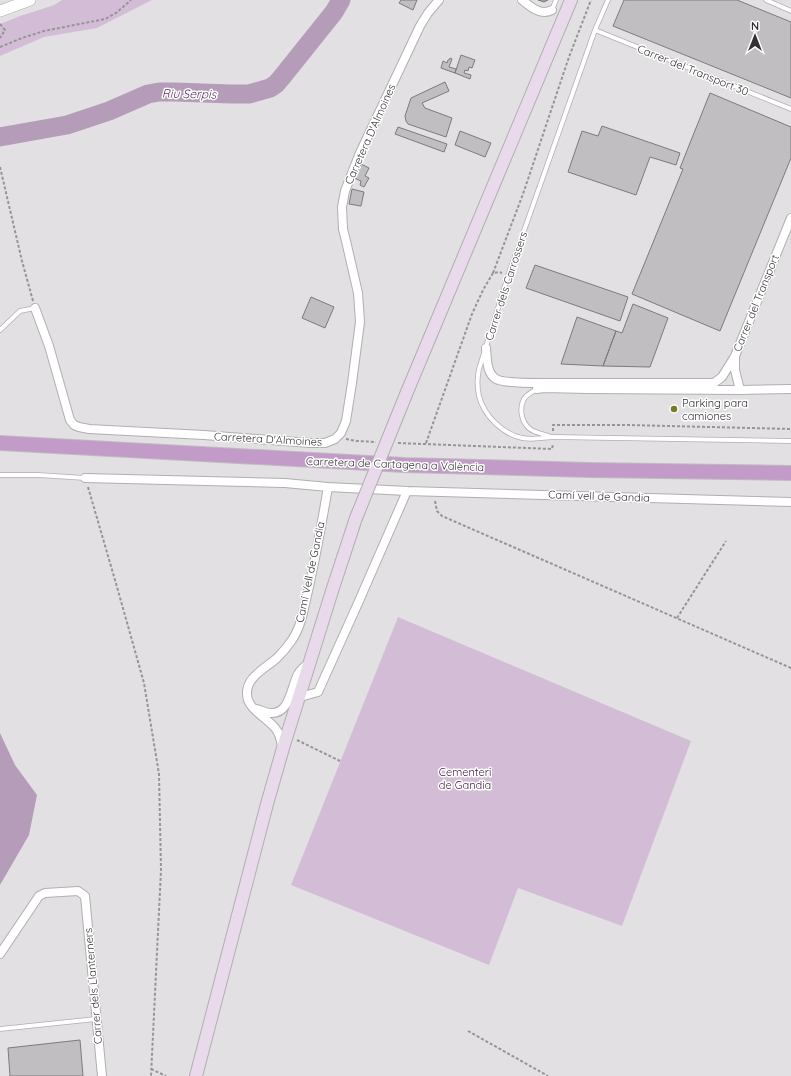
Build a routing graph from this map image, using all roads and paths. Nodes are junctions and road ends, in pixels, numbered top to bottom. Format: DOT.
graph roads {
  1 [pos="30,0"];
  2 [pos="131,0"];
  3 [pos="439,0"];
  4 [pos="522,0"];
  5 [pos="556,0"];
  6 [pos="571,0"];
  7 [pos="591,0"];
  8 [pos="607,0"];
  9 [pos="766,0"];
  10 [pos="552,10"];
  11 [pos="0,11"];
  12 [pos="791,11"];
  13 [pos="0,24"];
  14 [pos="595,30"];
  15 [pos="0,38"];
  16 [pos="0,47"];
  17 [pos="791,109"];
  18 [pos="0,167"];
  19 [pos="791,218"];
  20 [pos="493,273"];
  21 [pos="508,276"];
  22 [pos="35,308"];
  23 [pos="0,330"];
  24 [pos="486,348"];
  25 [pos="735,356"];
  26 [pos="537,389"];
  27 [pos="791,389"];
  28 [pos="740,390"];
  29 [pos="553,425"];
  30 [pos="791,429"];
  31 [pos="338,435"];
  32 [pos="553,437"];
  33 [pos="791,441"];
  34 [pos="380,442"];
  35 [pos="395,442"];
  36 [pos="0,443"];
  37 [pos="426,443"];
  38 [pos="552,449"];
  39 [pos="791,473"];
  40 [pos="0,475"];
  41 [pos="85,478"];
  42 [pos="328,487"];
  43 [pos="407,491"];
  44 [pos="435,492"];
  45 [pos="791,502"];
  46 [pos="726,541"];
  47 [pos="677,618"];
  48 [pos="309,663"];
  49 [pos="791,668"];
  50 [pos="300,697"];
  51 [pos="253,708"];
  52 [pos="287,735"];
  53 [pos="283,748"];
  54 [pos="340,761"];
  55 [pos="0,954"];
  56 [pos="96,1019"];
  57 [pos="0,1029"];
  58 [pos="468,1031"];
  59 [pos="151,1069"];
  60 [pos="102,1076"];
  61 [pos="151,1076"];
  62 [pos="166,1076"];
  63 [pos="196,1076"];
  64 [pos="548,1076"];
  1 -- 11 [label="street"];
  2 -- 16 [label="path"];
  3 -- 31 [label="street, Carretera D'Almoines"];
  4 -- 10 [label="street"];
  5 -- 10 [label="lane"];
  6 -- 48 [label="main road, bridge"];
  7 -- 20 [label="path"];
  8 -- 14 [label="lane, Carrer dels Carrossers"];
  9 -- 12 [label="lane"];
  13 -- 15 [label="path"];
  14 -- 17 [label="lane, Carrer del Transport 30"];
  14 -- 21 [label="lane, Carrer dels Carrossers"];
  18 -- 22 [label="path"];
  19 -- 25 [label="street, Carrer del Transport"];
  20 -- 21 [label="path"];
  20 -- 37 [label="path"];
  21 -- 24 [label="lane, Carrer dels Carrossers"];
  22 -- 23 [label="lane"];
  22 -- 31 [label="street, Carretera D'Almoines"];
  24 -- 25 [label="street, Carrer dels Carrossers"];
  24 -- 32 [label="lane"];
  25 -- 28 [label="street, Carrer del Transport"];
  26 -- 28 [label="street"];
  26 -- 32 [label="lane"];
  27 -- 28 [label="street"];
  29 -- 30 [label="path"];
  31 -- 34 [label="path"];
  32 -- 33 [label="lane"];
  35 -- 37 [label="path"];
  36 -- 39 [label="highway, Carretera de Cartagena a València"];
  37 -- 38 [label="path"];
  40 -- 41 [label="lane"];
  41 -- 42 [label="street, Camí vell de Gandia"];
  41 -- 59 [label="path"];
  42 -- 43 [label="street, Camí vell de Gandia"];
  42 -- 51 [label="street, Camí Vell de Gandia"];
  43 -- 44 [label="street, Camí vell de Gandia"];
  43 -- 50 [label="street"];
  44 -- 45 [label="street, Camí vell de Gandia"];
  44 -- 47 [label="path"];
  46 -- 47 [label="path"];
  47 -- 49 [label="path"];
  48 -- 50 [label="main road"];
  48 -- 51 [label="street"];
  50 -- 52 [label="main road"];
  51 -- 53 [label="street"];
  52 -- 53 [label="main road"];
  52 -- 54 [label="path"];
  53 -- 63 [label="main road"];
  55 -- 56 [label="street, Carrer dels Llanterners"];
  56 -- 57 [label="lane"];
  56 -- 60 [label="street, Carrer dels Llanterners"];
  58 -- 64 [label="path"];
  59 -- 61 [label="path"];
  59 -- 62 [label="path"];
}
